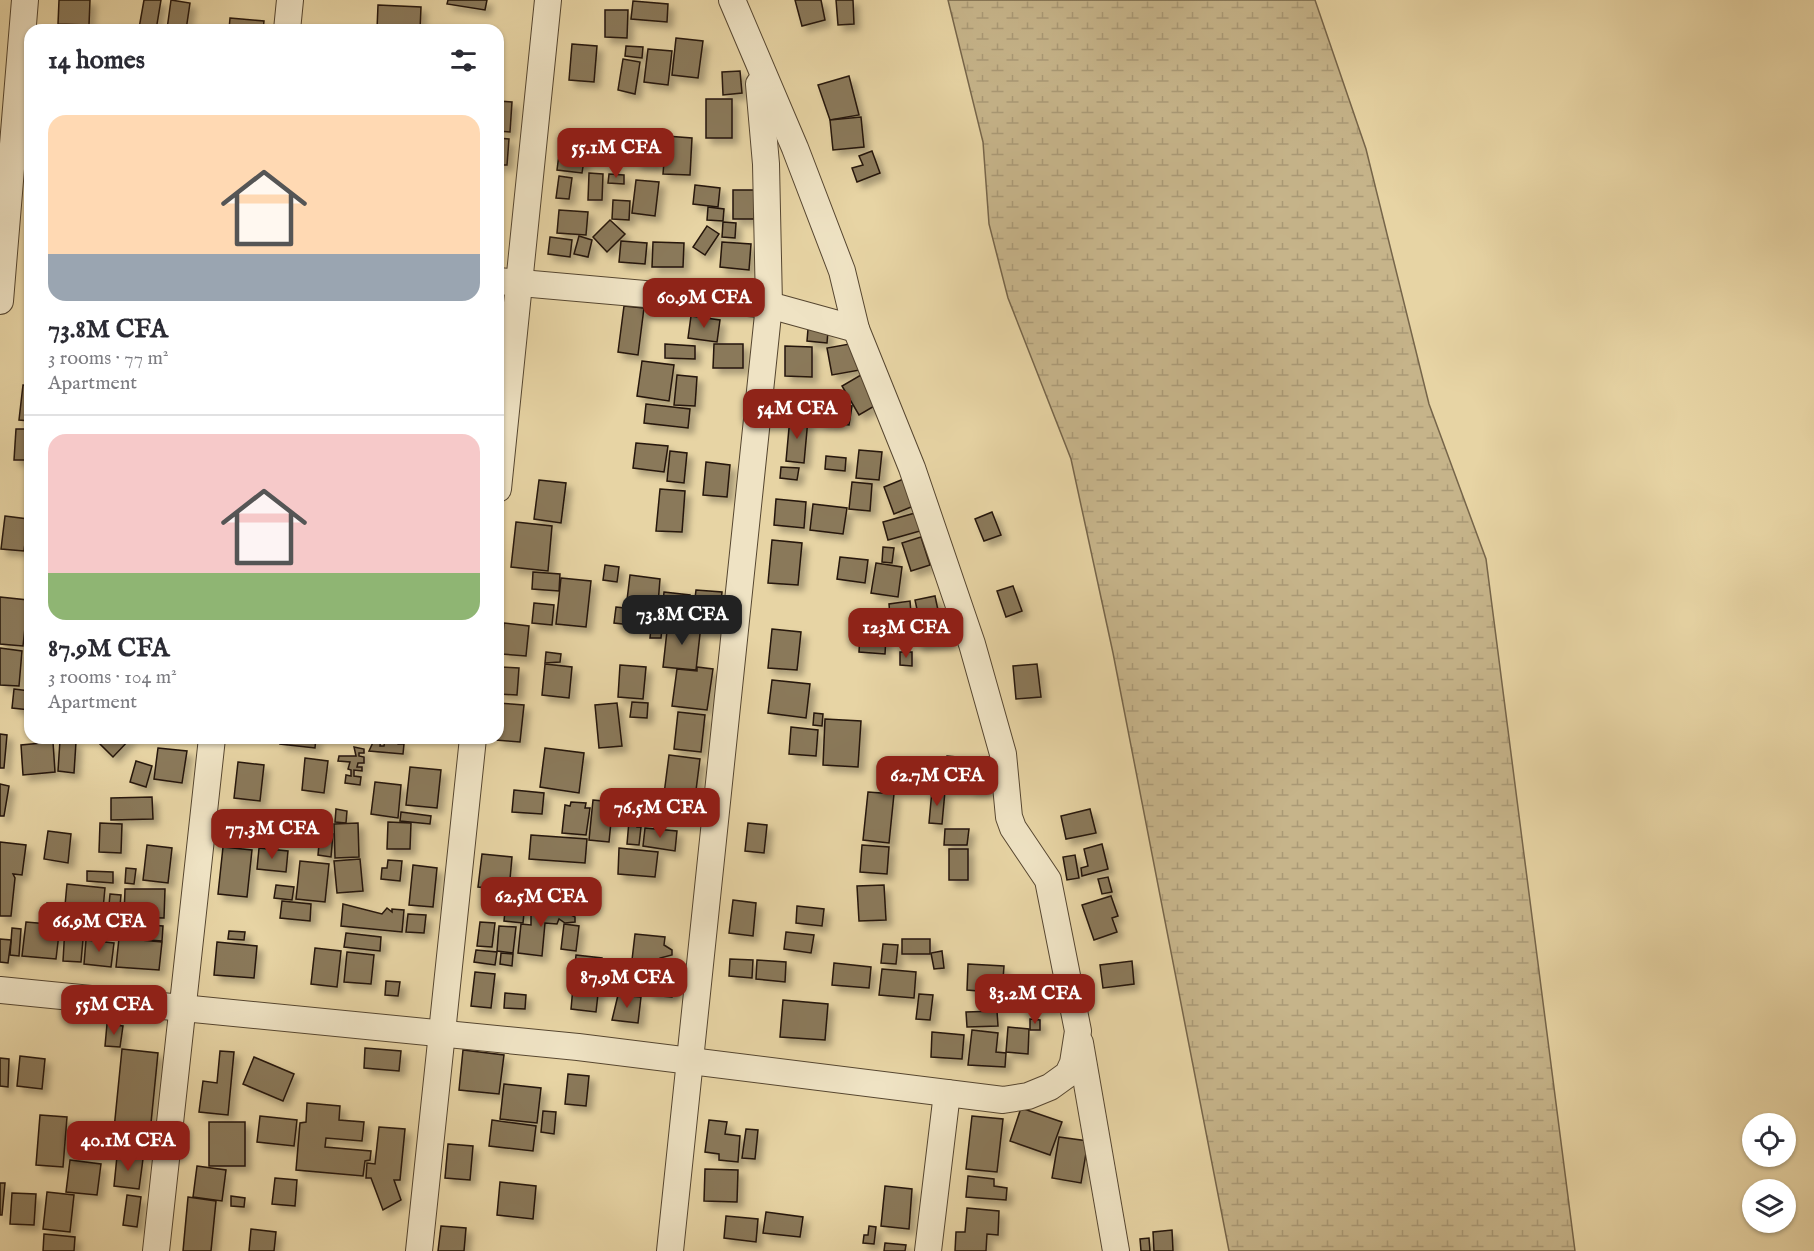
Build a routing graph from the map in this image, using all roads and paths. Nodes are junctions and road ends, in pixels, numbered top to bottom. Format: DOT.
graph roads {
  1 [pos="25,0"];
  2 [pos="290,0"];
  3 [pos="548,0"];
  4 [pos="732,0"];
  5 [pos="288,24"];
  6 [pos="757,60"];
  7 [pos="12,240"];
  8 [pos="508,282"];
  9 [pos="0,301"];
  10 [pos="769,305"];
  11 [pos="856,329"];
  12 [pos="504,365"];
  13 [pos="211,744"];
  14 [pos="472,744"];
  15 [pos="0,990"];
  16 [pos="184,1008"];
  17 [pos="1078,1031"];
  18 [pos="442,1034"];
  19 [pos="691,1061"];
  20 [pos="946,1093"];
  21 [pos="156,1251"];
  22 [pos="418,1251"];
  23 [pos="670,1251"];
  24 [pos="928,1251"];
  25 [pos="1116,1251"];
  1 -- 7 [label="street"];
  2 -- 5 [label="street"];
  3 -- 8 [label="street"];
  4 -- 6 [label="street"];
  6 -- 10 [label="street"];
  6 -- 11 [label="street"];
  7 -- 9 [label="street"];
  8 -- 10 [label="street"];
  8 -- 12 [label="street"];
  10 -- 11 [label="street"];
  10 -- 19 [label="street"];
  11 -- 17 [label="street"];
  13 -- 16 [label="street"];
  14 -- 18 [label="street"];
  15 -- 16 [label="street"];
  16 -- 18 [label="street"];
  16 -- 21 [label="street"];
  17 -- 20 [label="street"];
  17 -- 25 [label="street"];
  18 -- 19 [label="street"];
  18 -- 22 [label="street"];
  19 -- 20 [label="street"];
  19 -- 23 [label="street"];
  20 -- 24 [label="street"];
}
